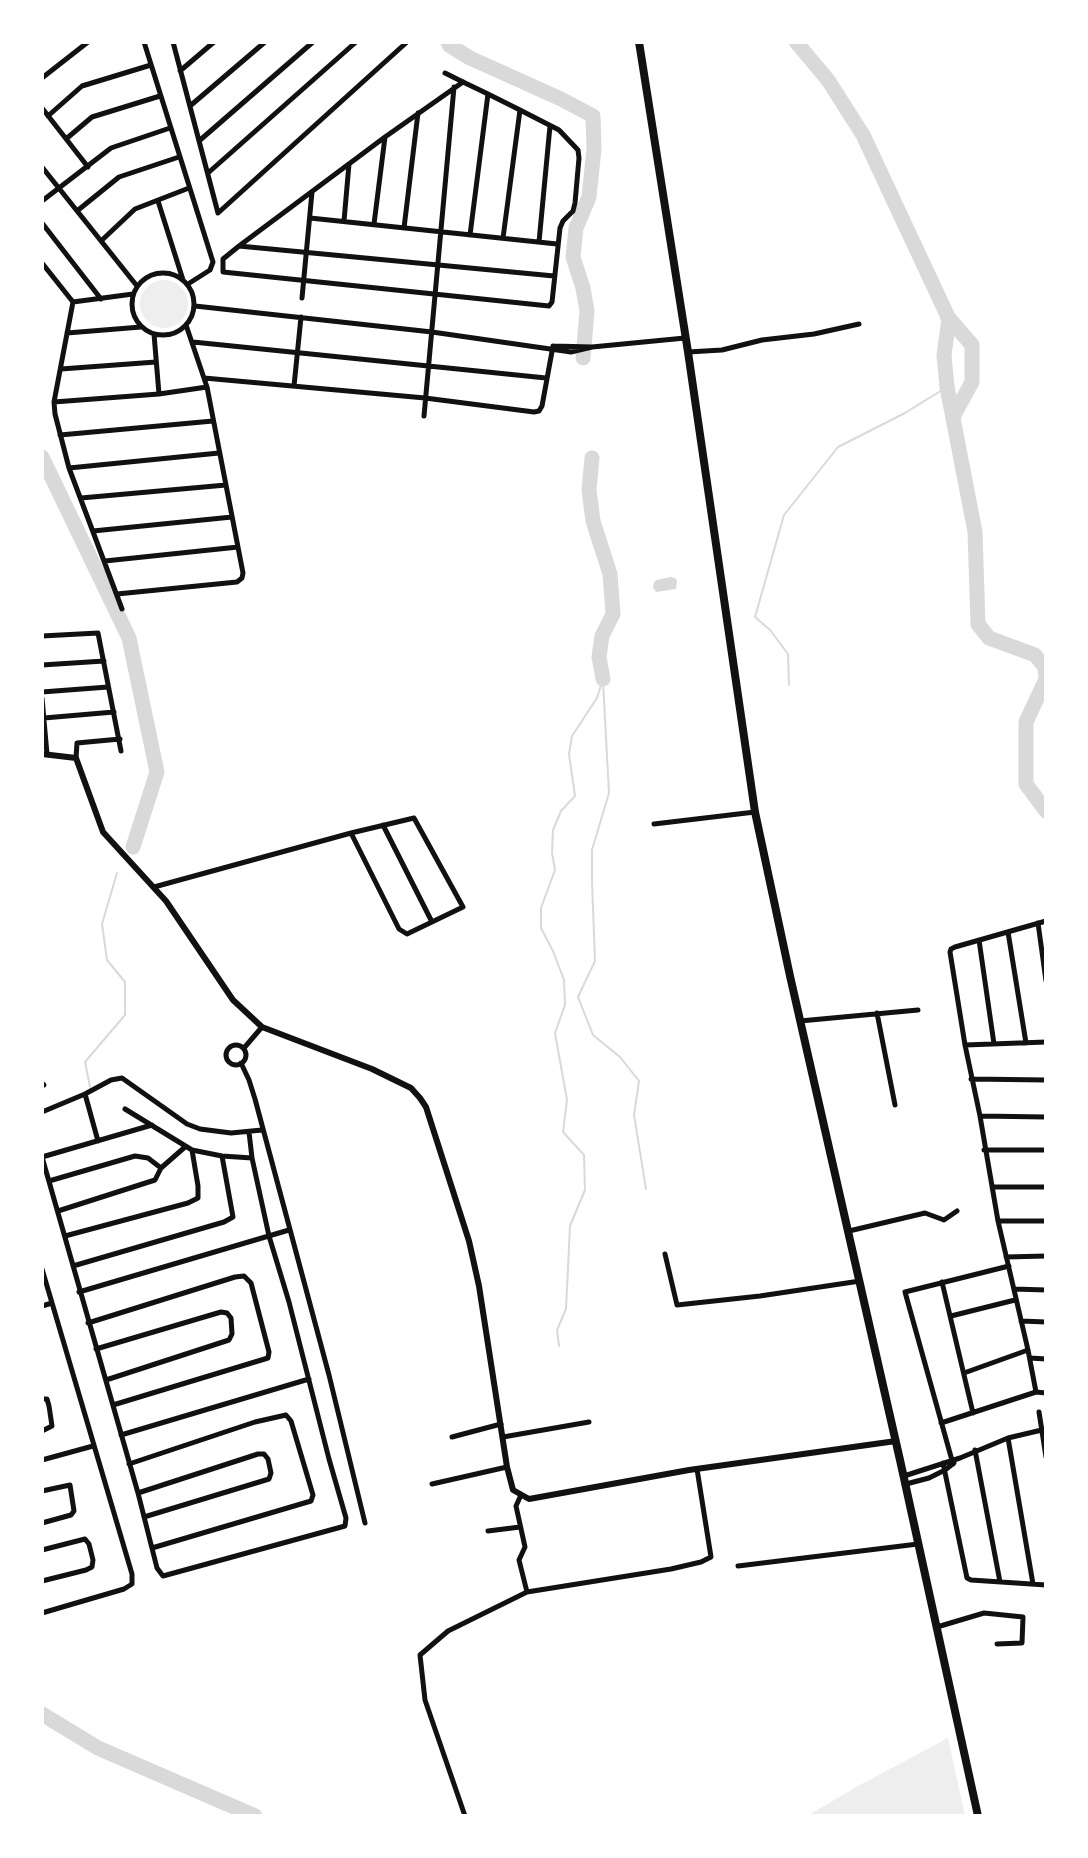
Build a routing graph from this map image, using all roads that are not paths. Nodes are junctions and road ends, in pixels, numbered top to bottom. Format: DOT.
graph roads {
  1 [pos="88,42"];
  2 [pos="144,42"];
  3 [pos="173,42"];
  4 [pos="214,42"];
  5 [pos="265,42"];
  6 [pos="313,42"];
  7 [pos="356,42"];
  8 [pos="407,42"];
  9 [pos="638,42"];
  10 [pos="151,65"];
  11 [pos="180,71"];
  12 [pos="445,73"];
  13 [pos="42,78"];
  14 [pos="463,82"];
  15 [pos="454,87"];
  16 [pos="488,94"];
  17 [pos="160,96"];
  18 [pos="190,106"];
  19 [pos="42,108"];
  20 [pos="520,110"];
  21 [pos="418,113"];
  22 [pos="48,116"];
  23 [pos="550,126"];
  24 [pos="170,128"];
  25 [pos="385,137"];
  26 [pos="66,139"];
  27 [pos="199,141"];
  28 [pos="179,157"];
  29 [pos="349,164"];
  30 [pos="42,167"];
  31 [pos="88,167"];
  32 [pos="208,173"];
  33 [pos="59,188"];
  34 [pos="189,188"];
  35 [pos="312,192"];
  36 [pos="42,201"];
  37 [pos="158,201"];
  38 [pos="77,211"];
  39 [pos="310,218"];
  40 [pos="344,221"];
  41 [pos="42,223"];
  42 [pos="374,225"];
  43 [pos="404,228"];
  44 [pos="442,232"];
  45 [pos="470,235"];
  46 [pos="503,238"];
  47 [pos="101,241"];
  48 [pos="539,242"];
  49 [pos="557,244"];
  50 [pos="239,246"];
  51 [pos="307,253"];
  52 [pos="42,263"];
  53 [pos="438,265"];
  54 [pos="554,276"];
  55 [pos="305,281"];
  56 [pos="185,282"];
  57 [pos="137,286"];
  58 [pos="133,294"];
  59 [pos="435,296"];
  60 [pos="302,298"];
  61 [pos="101,299"];
  62 [pos="73,302"];
  63 [pos="195,306"];
  64 [pos="301,317"];
  65 [pos="859,324"];
  66 [pos="186,325"];
  67 [pos="141,327"];
  68 [pos="432,332"];
  69 [pos="67,333"];
  70 [pos="154,334"];
  71 [pos="685,338"];
  72 [pos="193,342"];
  73 [pos="553,348"];
  74 [pos="297,352"];
  75 [pos="688,352"];
  76 [pos="156,362"];
  77 [pos="428,366"];
  78 [pos="61,369"];
  79 [pos="204,378"];
  80 [pos="546,378"];
  81 [pos="294,386"];
  82 [pos="207,387"];
  83 [pos="159,394"];
  84 [pos="425,398"];
  85 [pos="54,402"];
  86 [pos="424,416"];
  87 [pos="213,421"];
  88 [pos="60,435"];
  89 [pos="219,453"];
  90 [pos="69,468"];
  91 [pos="226,485"];
  92 [pos="81,498"];
  93 [pos="232,517"];
  94 [pos="93,531"];
  95 [pos="238,547"];
  96 [pos="105,561"];
  97 [pos="117,594"];
  98 [pos="122,609"];
  99 [pos="42,636"];
  100 [pos="104,661"];
  101 [pos="42,665"];
  102 [pos="108,687"];
  103 [pos="42,692"];
  104 [pos="42,698"];
  105 [pos="114,712"];
  106 [pos="44,718"];
  107 [pos="120,739"];
  108 [pos="121,751"];
  109 [pos="44,754"];
  110 [pos="76,758"];
  111 [pos="755,812"];
  112 [pos="654,824"];
  113 [pos="383,825"];
  114 [pos="351,833"];
  115 [pos="154,887"];
  116 [pos="1046,921"];
  117 [pos="432,922"];
  118 [pos="1038,923"];
  119 [pos="1008,932"];
  120 [pos="979,940"];
  121 [pos="1046,981"];
  122 [pos="918,1010"];
  123 [pos="877,1013"];
  124 [pos="800,1021"];
  125 [pos="262,1027"];
  126 [pos="1046,1042"];
  127 [pos="1026,1043"];
  128 [pos="994,1044"];
  129 [pos="964,1045"];
  130 [pos="243,1048"];
  131 [pos="241,1063"];
  132 [pos="971,1079"];
  133 [pos="1046,1080"];
  134 [pos="85,1094"];
  135 [pos="895,1105"];
  136 [pos="124,1109"];
  137 [pos="42,1112"];
  138 [pos="980,1116"];
  139 [pos="1046,1117"];
  140 [pos="152,1125"];
  141 [pos="262,1130"];
  142 [pos="249,1132"];
  143 [pos="98,1141"];
  144 [pos="185,1147"];
  145 [pos="192,1149"];
  146 [pos="984,1150"];
  147 [pos="1046,1150"];
  148 [pos="222,1156"];
  149 [pos="42,1157"];
  150 [pos="252,1158"];
  151 [pos="161,1168"];
  152 [pos="49,1181"];
  153 [pos="992,1187"];
  154 [pos="1046,1187"];
  155 [pos="58,1211"];
  156 [pos="957,1211"];
  157 [pos="998,1221"];
  158 [pos="1046,1221"];
  159 [pos="289,1230"];
  160 [pos="849,1231"];
  161 [pos="65,1236"];
  162 [pos="269,1236"];
  163 [pos="665,1254"];
  164 [pos="1046,1256"];
  165 [pos="1006,1257"];
  166 [pos="73,1266"];
  167 [pos="1008,1266"];
  168 [pos="42,1269"];
  169 [pos="860,1281"];
  170 [pos="942,1282"];
  171 [pos="1014,1289"];
  172 [pos="1046,1290"];
  173 [pos="79,1292"];
  174 [pos="1015,1300"];
  175 [pos="52,1303"];
  176 [pos="42,1306"];
  177 [pos="951,1316"];
  178 [pos="1021,1321"];
  179 [pos="1046,1322"];
  180 [pos="88,1323"];
  181 [pos="96,1349"];
  182 [pos="1028,1350"];
  183 [pos="1030,1358"];
  184 [pos="1046,1359"];
  185 [pos="964,1372"];
  186 [pos="309,1379"];
  187 [pos="106,1380"];
  188 [pos="1036,1392"];
  189 [pos="1046,1393"];
  190 [pos="42,1399"];
  191 [pos="113,1405"];
  192 [pos="1039,1412"];
  193 [pos="973,1413"];
  194 [pos="590,1422"];
  195 [pos="941,1423"];
  196 [pos="501,1424"];
  197 [pos="1044,1429"];
  198 [pos="42,1431"];
  199 [pos="121,1435"];
  200 [pos="452,1437"];
  201 [pos="503,1437"];
  202 [pos="1008,1438"];
  203 [pos="896,1441"];
  204 [pos="93,1446"];
  205 [pos="975,1450"];
  206 [pos="1046,1457"];
  207 [pos="42,1460"];
  208 [pos="953,1462"];
  209 [pos="943,1463"];
  210 [pos="129,1464"];
  211 [pos="507,1467"];
  212 [pos="697,1469"];
  213 [pos="945,1470"];
  214 [pos="905,1480"];
  215 [pos="432,1484"];
  216 [pos="42,1491"];
  217 [pos="138,1493"];
  218 [pos="521,1495"];
  219 [pos="144,1517"];
  220 [pos="42,1523"];
  221 [pos="365,1523"];
  222 [pos="520,1527"];
  223 [pos="488,1531"];
  224 [pos="918,1544"];
  225 [pos="152,1548"];
  226 [pos="42,1550"];
  227 [pos="738,1566"];
  228 [pos="42,1581"];
  229 [pos="1000,1582"];
  230 [pos="1033,1584"];
  231 [pos="1046,1585"];
  232 [pos="527,1592"];
  233 [pos="42,1613"];
  234 [pos="936,1627"];
  235 [pos="997,1644"];
  236 [pos="465,1816"];
  237 [pos="978,1816"];
  1 -- 13 [label="street"];
  2 -- 10 [label="street"];
  3 -- 11 [label="street"];
  4 -- 11 [label="street"];
  5 -- 18 [label="street"];
  6 -- 27 [label="street"];
  7 -- 32 [label="street"];
  8 -- 32 [label="street"];
  9 -- 71 [label="main road"];
  10 -- 17 [label="street"];
  10 -- 22 [label="street"];
  11 -- 18 [label="street"];
  12 -- 14 [label="street"];
  14 -- 15 [label="street"];
  14 -- 16 [label="street"];
  15 -- 21 [label="street"];
  15 -- 44 [label="street"];
  16 -- 20 [label="street"];
  16 -- 45 [label="street"];
  17 -- 24 [label="street"];
  17 -- 26 [label="street"];
  18 -- 27 [label="street"];
  19 -- 22 [label="street"];
  20 -- 23 [label="street"];
  20 -- 46 [label="street"];
  21 -- 25 [label="street"];
  21 -- 43 [label="street"];
  22 -- 26 [label="street"];
  23 -- 48 [label="street"];
  23 -- 49 [label="street"];
  24 -- 28 [label="street"];
  24 -- 31 [label="street"];
  25 -- 29 [label="street"];
  25 -- 42 [label="street"];
  26 -- 31 [label="street"];
  27 -- 32 [label="street"];
  28 -- 34 [label="street"];
  28 -- 38 [label="street"];
  29 -- 35 [label="street"];
  29 -- 40 [label="street"];
  30 -- 33 [label="street"];
  31 -- 33 [label="street"];
  33 -- 36 [label="street"];
  33 -- 38 [label="street"];
  34 -- 37 [label="street"];
  34 -- 56 [label="street"];
  35 -- 39 [label="street"];
  35 -- 50 [label="street"];
  37 -- 47 [label="street"];
  37 -- 56 [label="street"];
  38 -- 47 [label="street"];
  39 -- 40 [label="street"];
  39 -- 51 [label="street"];
  40 -- 42 [label="street"];
  41 -- 61 [label="street"];
  42 -- 43 [label="street"];
  43 -- 44 [label="street"];
  44 -- 45 [label="street"];
  44 -- 53 [label="street"];
  45 -- 46 [label="street"];
  46 -- 48 [label="street"];
  47 -- 57 [label="street"];
  48 -- 49 [label="street"];
  49 -- 54 [label="street"];
  50 -- 51 [label="street"];
  50 -- 55 [label="street"];
  51 -- 53 [label="street"];
  51 -- 55 [label="street"];
  52 -- 62 [label="street"];
  53 -- 54 [label="street"];
  53 -- 59 [label="street"];
  54 -- 59 [label="street"];
  55 -- 59 [label="street"];
  55 -- 60 [label="street"];
  56 -- 57 [label="street"];
  56 -- 63 [label="street"];
  57 -- 58 [label="street"];
  58 -- 61 [label="street"];
  58 -- 67 [label="street"];
  59 -- 68 [label="street"];
  61 -- 62 [label="street"];
  62 -- 69 [label="street"];
  63 -- 64 [label="street"];
  63 -- 66 [label="street"];
  64 -- 68 [label="street"];
  64 -- 74 [label="street"];
  65 -- 75 [label="street"];
  66 -- 70 [label="street"];
  66 -- 72 [label="street"];
  67 -- 69 [label="street"];
  67 -- 70 [label="street"];
  68 -- 73 [label="street"];
  68 -- 77 [label="street"];
  69 -- 78 [label="street"];
  70 -- 76 [label="street"];
  71 -- 73 [label="street"];
  71 -- 75 [label="main road"];
  72 -- 74 [label="street"];
  72 -- 79 [label="street"];
  73 -- 80 [label="street"];
  74 -- 77 [label="street"];
  74 -- 81 [label="street"];
  75 -- 111 [label="main road"];
  76 -- 78 [label="street"];
  76 -- 83 [label="street"];
  77 -- 80 [label="street"];
  77 -- 84 [label="street"];
  78 -- 85 [label="street"];
  79 -- 81 [label="street"];
  79 -- 82 [label="street"];
  80 -- 84 [label="street"];
  81 -- 84 [label="street"];
  82 -- 83 [label="street"];
  82 -- 87 [label="street"];
  83 -- 85 [label="street"];
  84 -- 86 [label="street"];
  85 -- 88 [label="street"];
  87 -- 88 [label="street"];
  87 -- 89 [label="street"];
  88 -- 90 [label="street"];
  89 -- 90 [label="street"];
  89 -- 91 [label="street"];
  90 -- 92 [label="street"];
  91 -- 92 [label="street"];
  91 -- 93 [label="street"];
  92 -- 94 [label="street"];
  93 -- 94 [label="street"];
  93 -- 95 [label="street"];
  94 -- 96 [label="street"];
  95 -- 96 [label="street"];
  95 -- 97 [label="street"];
  96 -- 97 [label="street"];
  97 -- 98 [label="street"];
  99 -- 100 [label="street"];
  100 -- 101 [label="street"];
  100 -- 102 [label="street"];
  102 -- 103 [label="street"];
  102 -- 105 [label="street"];
  104 -- 106 [label="street"];
  105 -- 106 [label="street"];
  105 -- 107 [label="street"];
  106 -- 109 [label="street"];
  107 -- 108 [label="street"];
  107 -- 110 [label="street"];
  109 -- 110 [label="street"];
  110 -- 115 [label="street"];
  111 -- 112 [label="street"];
  111 -- 124 [label="main road"];
  113 -- 114 [label="street"];
  113 -- 117 [label="street"];
  113 -- 117 [label="street"];
  114 -- 115 [label="street"];
  114 -- 117 [label="street"];
  115 -- 125 [label="street"];
  116 -- 118 [label="street"];
  118 -- 119 [label="street"];
  118 -- 121 [label="street"];
  119 -- 120 [label="street"];
  119 -- 127 [label="street"];
  120 -- 128 [label="street"];
  120 -- 129 [label="street"];
  122 -- 123 [label="street"];
  123 -- 124 [label="street"];
  123 -- 135 [label="street"];
  124 -- 160 [label="main road"];
  125 -- 130 [label="street"];
  125 -- 196 [label="street"];
  126 -- 127 [label="street"];
  127 -- 128 [label="street"];
  128 -- 129 [label="street"];
  129 -- 132 [label="street"];
  130 -- 131 [label="street"];
  130 -- 131 [label="street"];
  131 -- 141 [label="street"];
  132 -- 133 [label="street"];
  132 -- 138 [label="street"];
  134 -- 137 [label="street"];
  134 -- 142 [label="street"];
  134 -- 143 [label="street"];
  136 -- 140 [label="street"];
  138 -- 139 [label="street"];
  138 -- 146 [label="street"];
  140 -- 143 [label="street"];
  140 -- 144 [label="street"];
  141 -- 142 [label="street"];
  141 -- 159 [label="street"];
  142 -- 150 [label="street"];
  143 -- 149 [label="street"];
  144 -- 145 [label="street"];
  144 -- 151 [label="street"];
  145 -- 148 [label="street"];
  145 -- 161 [label="street"];
  146 -- 147 [label="street"];
  146 -- 153 [label="street"];
  148 -- 150 [label="street"];
  148 -- 166 [label="street"];
  149 -- 152 [label="street"];
  150 -- 162 [label="street"];
  151 -- 152 [label="street"];
  151 -- 155 [label="street"];
  152 -- 155 [label="street"];
  153 -- 154 [label="street"];
  153 -- 157 [label="street"];
  155 -- 161 [label="street"];
  156 -- 160 [label="street"];
  157 -- 158 [label="street"];
  157 -- 165 [label="street"];
  159 -- 162 [label="street"];
  159 -- 221 [label="street"];
  160 -- 169 [label="main road"];
  161 -- 166 [label="street"];
  162 -- 173 [label="street"];
  162 -- 186 [label="street"];
  163 -- 169 [label="street"];
  164 -- 165 [label="street"];
  165 -- 167 [label="street"];
  166 -- 173 [label="street"];
  167 -- 170 [label="street"];
  167 -- 171 [label="street"];
  168 -- 175 [label="street"];
  169 -- 203 [label="main road"];
  170 -- 177 [label="street"];
  170 -- 195 [label="street"];
  171 -- 172 [label="street"];
  171 -- 174 [label="street"];
  173 -- 180 [label="street"];
  174 -- 177 [label="street"];
  174 -- 178 [label="street"];
  175 -- 176 [label="street"];
  175 -- 204 [label="street"];
  177 -- 185 [label="street"];
  178 -- 179 [label="street"];
  178 -- 182 [label="street"];
  180 -- 181 [label="street"];
  180 -- 191 [label="street"];
  181 -- 187 [label="street"];
  181 -- 187 [label="street"];
  182 -- 183 [label="street"];
  182 -- 185 [label="street"];
  183 -- 184 [label="street"];
  183 -- 188 [label="street"];
  185 -- 193 [label="street"];
  186 -- 199 [label="street"];
  186 -- 225 [label="street"];
  187 -- 191 [label="street"];
  188 -- 189 [label="street"];
  188 -- 193 [label="street"];
  190 -- 198 [label="street"];
  191 -- 199 [label="street"];
  192 -- 197 [label="street"];
  193 -- 195 [label="street"];
  194 -- 201 [label="street"];
  195 -- 208 [label="street"];
  196 -- 200 [label="street"];
  196 -- 201 [label="street"];
  197 -- 202 [label="street"];
  197 -- 206 [label="street"];
  199 -- 210 [label="street"];
  201 -- 211 [label="street"];
  202 -- 205 [label="street"];
  202 -- 230 [label="street"];
  203 -- 212 [label="street"];
  203 -- 214 [label="main road"];
  204 -- 207 [label="street"];
  204 -- 233 [label="street"];
  205 -- 208 [label="street"];
  205 -- 229 [label="street"];
  208 -- 209 [label="street"];
  208 -- 213 [label="street"];
  209 -- 213 [label="street"];
  209 -- 214 [label="street"];
  210 -- 217 [label="street"];
  210 -- 225 [label="street"];
  211 -- 215 [label="street"];
  211 -- 218 [label="street"];
  212 -- 218 [label="street"];
  212 -- 232 [label="street"];
  213 -- 214 [label="street"];
  213 -- 229 [label="street"];
  214 -- 224 [label="main road"];
  216 -- 220 [label="street"];
  217 -- 219 [label="street"];
  217 -- 219 [label="street"];
  218 -- 222 [label="street"];
  219 -- 225 [label="street"];
  222 -- 223 [label="street"];
  222 -- 232 [label="street"];
  224 -- 227 [label="street"];
  224 -- 234 [label="main road"];
  226 -- 228 [label="street"];
  229 -- 230 [label="street"];
  230 -- 231 [label="street"];
  232 -- 236 [label="street"];
  234 -- 235 [label="street"];
  234 -- 237 [label="main road"];
}
